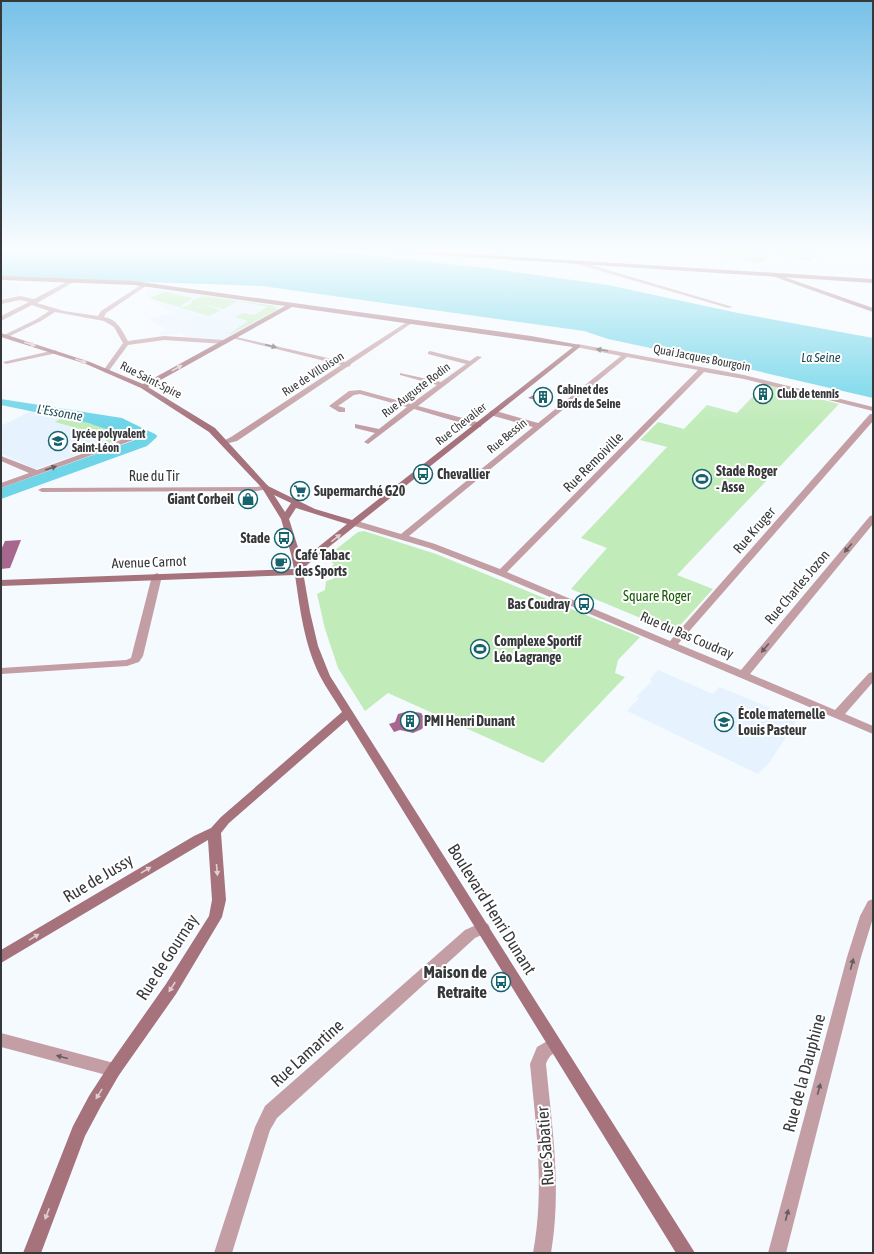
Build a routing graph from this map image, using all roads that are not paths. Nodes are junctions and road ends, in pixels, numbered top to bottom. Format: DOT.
graph roads {
  1 [pos="21,309"];
  2 [pos="50,309"];
  3 [pos="108,309"];
  4 [pos="285,309"];
  5 [pos="318,309"];
  6 [pos="54,310"];
  7 [pos="100,318"];
  8 [pos="1,319"];
  9 [pos="412,321"];
  10 [pos="3,335"];
  11 [pos="234,337"];
  12 [pos="225,342"];
  13 [pos="126,343"];
  14 [pos="578,346"];
  15 [pos="55,352"];
  16 [pos="430,353"];
  17 [pos="627,354"];
  18 [pos="479,357"];
  19 [pos="6,362"];
  20 [pos="471,363"];
  21 [pos="348,365"];
  22 [pos="704,369"];
  23 [pos="106,371"];
  24 [pos="402,374"];
  25 [pos="442,384"];
  26 [pos="142,387"];
  27 [pos="412,406"];
  28 [pos="873,409"];
  29 [pos="342,410"];
  30 [pos="493,413"];
  31 [pos="873,416"];
  32 [pos="478,425"];
  33 [pos="358,426"];
  34 [pos="539,426"];
  35 [pos="380,432"];
  36 [pos="132,439"];
  37 [pos="225,442"];
  38 [pos="368,442"];
  39 [pos="1,458"];
  40 [pos="36,473"];
  41 [pos="1,486"];
  42 [pos="265,487"];
  43 [pos="42,490"];
  44 [pos="273,497"];
  45 [pos="292,508"];
  46 [pos="312,511"];
  47 [pos="873,518"];
  48 [pos="285,519"];
  49 [pos="356,521"];
  50 [pos="403,538"];
  51 [pos="296,554"];
  52 [pos="308,559"];
  53 [pos="298,572"];
  54 [pos="500,573"];
  55 [pos="158,576"];
  56 [pos="1,583"];
  57 [pos="672,645"];
  58 [pos="1,671"];
  59 [pos="744,674"];
  60 [pos="873,675"];
  61 [pos="348,713"];
  62 [pos="838,714"];
  63 [pos="873,730"];
  64 [pos="215,831"];
  65 [pos="873,905"];
  66 [pos="482,928"];
  67 [pos="1,957"];
  68 [pos="1,1040"];
  69 [pos="554,1044"];
  70 [pos="114,1070"];
  71 [pos="32,1253"];
  72 [pos="223,1253"];
  73 [pos="542,1253"];
  74 [pos="686,1253"];
  75 [pos="777,1253"];
  1 -- 8 [label="street"];
  2 -- 6 [label="street"];
  3 -- 7 [label="street"];
  4 -- 11 [label="main road"];
  5 -- 9 [label="main road, Quai Jacques Bourgoin"];
  6 -- 7 [label="street"];
  6 -- 10 [label="street"];
  7 -- 13 [label="street"];
  9 -- 14 [label="main road, Quai Jacques Bourgoin"];
  9 -- 21 [label="street, Rue de Villoison"];
  10 -- 15 [label="main road, Rue Saint-Spire, one-way"];
  11 -- 12 [label="main road"];
  11 -- 21 [label="street, one-way"];
  12 -- 13 [label="street"];
  26 -- 12 [label="main road, one-way"];
  13 -- 23 [label="street"];
  17 -- 14 [label="street, Quai Jacques Bourgoin, one-way"];
  14 -- 30 [label="main road, Rue Chevalier"];
  15 -- 19 [label="street"];
  15 -- 23 [label="main road, Rue Saint-Spire, one-way"];
  16 -- 20 [label="street"];
  17 -- 22 [label="street, Quai Jacques Bourgoin"];
  17 -- 34 [label="street, Rue Bessin"];
  18 -- 20 [label="street, Rue Auguste Rodin"];
  20 -- 25 [label="street, Rue Auguste Rodin"];
  21 -- 37 [label="street, Rue de Villoison"];
  22 -- 28 [label="street, Quai Jacques Bourgoin"];
  22 -- 54 [label="street, Rue Remoiville"];
  23 -- 26 [label="main road, Rue Saint-Spire"];
  24 -- 25 [label="street"];
  25 -- 27 [label="street, Rue Auguste Rodin"];
  26 -- 37 [label="main road, Rue Saint-Spire"];
  27 -- 29 [label="street"];
  27 -- 32 [label="street"];
  27 -- 35 [label="street, Rue Auguste Rodin"];
  30 -- 32 [label="main road, Rue Chevalier"];
  30 -- 34 [label="street"];
  31 -- 57 [label="street, Rue Kruger"];
  32 -- 49 [label="main road, Rue Chevalier"];
  33 -- 35 [label="street"];
  34 -- 50 [label="street, Rue Bessin"];
  35 -- 38 [label="street, Rue Auguste Rodin"];
  40 -- 36 [label="street, one-way"];
  37 -- 42 [label="main road, Rue Saint-Spire"];
  39 -- 40 [label="street"];
  40 -- 41 [label="street"];
  42 -- 43 [label="street, Rue du Tir"];
  42 -- 44 [label="main road, Rue Saint-Spire"];
  42 -- 46 [label="main road, Rue Saint-Spire"];
  44 -- 45 [label="main road"];
  44 -- 48 [label="main road, Rue Saint-Spire"];
  45 -- 46 [label="main road"];
  45 -- 48 [label="main road"];
  46 -- 49 [label="main road, Rue Saint-Spire"];
  47 -- 59 [label="street, Rue Charles Jozon, one-way"];
  48 -- 51 [label="main road, Rue Saint-Spire"];
  49 -- 50 [label="street, Rue du Bas Coudray"];
  52 -- 49 [label="main road, Rue Chevalier, one-way"];
  50 -- 54 [label="street, Rue du Bas Coudray"];
  51 -- 52 [label="main road"];
  51 -- 53 [label="main road, Rue Saint-Spire"];
  52 -- 53 [label="main road, Rue Chevalier"];
  53 -- 55 [label="main road, Avenue Carnot"];
  53 -- 61 [label="main road, Boulevard Henri Dunant"];
  54 -- 57 [label="street, Rue du Bas Coudray"];
  55 -- 56 [label="main road, Avenue Carnot"];
  55 -- 58 [label="street"];
  57 -- 59 [label="street, Rue du Bas Coudray"];
  59 -- 62 [label="street, Rue du Bas Coudray"];
  60 -- 62 [label="street"];
  61 -- 64 [label="main road"];
  61 -- 66 [label="main road, Boulevard Henri Dunant"];
  62 -- 63 [label="street, Rue du Bas Coudray"];
  67 -- 64 [label="main road, Rue de Jussy, one-way"];
  64 -- 70 [label="main road, Rue de Gournay, one-way"];
  75 -- 65 [label="street, Rue de la Dauphine, one-way"];
  66 -- 69 [label="main road, Boulevard Henri Dunant"];
  66 -- 72 [label="street, Rue Lamartine"];
  70 -- 68 [label="street, one-way"];
  69 -- 73 [label="street, Rue Sabatier"];
  69 -- 74 [label="main road, Boulevard Henri Dunant"];
  70 -- 71 [label="main road, Rue de Gournay, one-way"];
}
